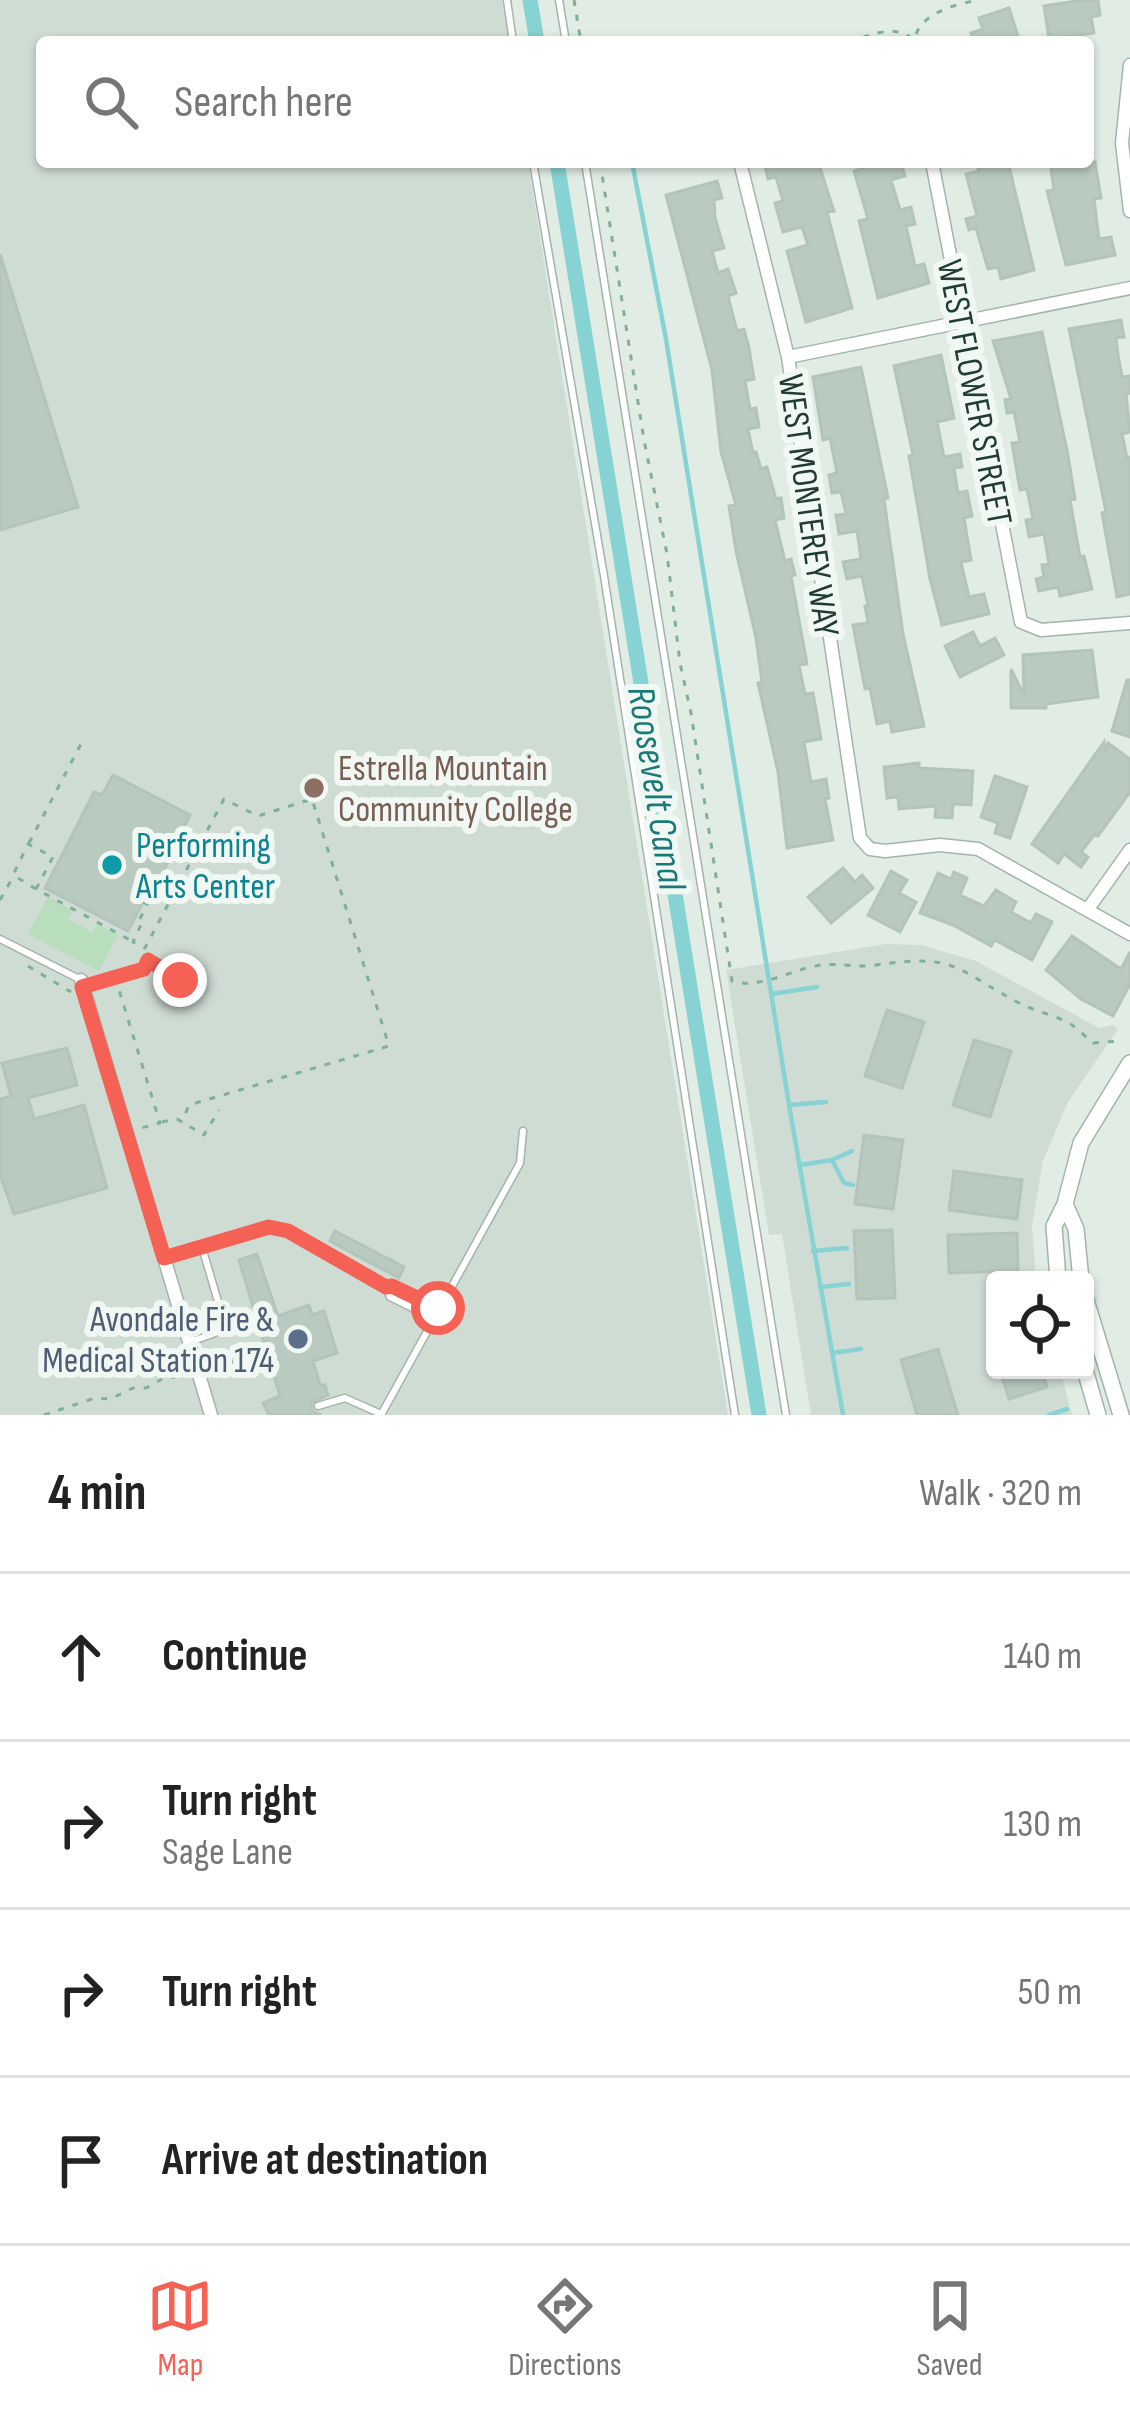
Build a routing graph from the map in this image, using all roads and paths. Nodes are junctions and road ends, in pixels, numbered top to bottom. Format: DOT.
graph roads {
  1 [pos="507,0"];
  2 [pos="559,0"];
  3 [pos="574,0"];
  4 [pos="980,0"];
  5 [pos="512,36"];
  6 [pos="565,36"];
  7 [pos="580,36"];
  8 [pos="868,36"];
  9 [pos="910,36"];
  10 [pos="915,36"];
  11 [pos="1130,65"];
  12 [pos="534,168"];
  13 [pos="586,168"];
  14 [pos="601,168"];
  15 [pos="741,168"];
  16 [pos="933,168"];
  17 [pos="1130,211"];
  18 [pos="1130,288"];
  19 [pos="966,321"];
  20 [pos="788,357"];
  21 [pos="1130,623"];
  22 [pos="83,740"];
  23 [pos="28,844"];
  24 [pos="1130,850"];
  25 [pos="13,875"];
  26 [pos="36,889"];
  27 [pos="0,900"];
  28 [pos="143,902"];
  29 [pos="1088,909"];
  30 [pos="1130,934"];
  31 [pos="0,939"];
  32 [pos="133,942"];
  33 [pos="17,960"];
  34 [pos="115,977"];
  35 [pos="180,980"];
  36 [pos="77,989"];
  37 [pos="1119,1040"];
  38 [pos="1130,1063"];
  39 [pos="219,1110"];
  40 [pos="182,1122"];
  41 [pos="160,1123"];
  42 [pos="523,1131"];
  43 [pos="127,1133"];
  44 [pos="1065,1204"];
  45 [pos="202,1246"];
  46 [pos="164,1258"];
  47 [pos="1057,1271"];
  48 [pos="1080,1271"];
  49 [pos="386,1287"];
  50 [pos="438,1308"];
  51 [pos="433,1318"];
  52 [pos="1094,1327"];
  53 [pos="189,1342"];
  54 [pos="271,1360"];
  55 [pos="198,1373"];
  56 [pos="1088,1379"];
  57 [pos="318,1406"];
  58 [pos="44,1415"];
  59 [pos="211,1415"];
  60 [pos="381,1415"];
  61 [pos="735,1415"];
  62 [pos="786,1415"];
  63 [pos="1098,1415"];
  64 [pos="1121,1415"];
  1 -- 5 [label="lane"];
  2 -- 6 [label="lane"];
  3 -- 7 [label="path"];
  4 -- 10 [label="path"];
  8 -- 9 [label="path"];
  11 -- 17 [label="street"];
  12 -- 61 [label="lane"];
  13 -- 62 [label="lane"];
  14 -- 37 [label="path"];
  15 -- 20 [label="street, WEST MONTEREY WAY"];
  16 -- 19 [label="street, WEST FLOWER STREET"];
  18 -- 19 [label="street"];
  19 -- 20 [label="street"];
  19 -- 21 [label="street, WEST FLOWER STREET"];
  20 -- 29 [label="street, WEST MONTEREY WAY"];
  22 -- 23 [label="path"];
  23 -- 25 [label="path"];
  23 -- 26 [label="path"];
  24 -- 29 [label="street"];
  25 -- 26 [label="path"];
  25 -- 27 [label="path"];
  26 -- 32 [label="path"];
  28 -- 32 [label="path"];
  29 -- 30 [label="street"];
  31 -- 36 [label="lane"];
  32 -- 40 [label="path"];
  33 -- 36 [label="path"];
  34 -- 35 [label="path"];
  34 -- 36 [label="path"];
  34 -- 41 [label="path"];
  36 -- 43 [label="street"];
  38 -- 44 [label="street"];
  39 -- 40 [label="path"];
  40 -- 41 [label="path"];
  41 -- 43 [label="path"];
  42 -- 50 [label="lane"];
  43 -- 46 [label="street"];
  44 -- 47 [label="street"];
  44 -- 48 [label="street"];
  45 -- 46 [label="lane"];
  45 -- 49 [label="lane"];
  45 -- 53 [label="lane"];
  46 -- 53 [label="street"];
  49 -- 50 [label="lane"];
  49 -- 51 [label="lane"];
  50 -- 51 [label="lane"];
  51 -- 60 [label="lane"];
  52 -- 64 [label="street"];
  53 -- 55 [label="street"];
  54 -- 55 [label="path"];
  55 -- 58 [label="path"];
  55 -- 59 [label="street"];
  56 -- 63 [label="street"];
  57 -- 60 [label="lane"];
}
